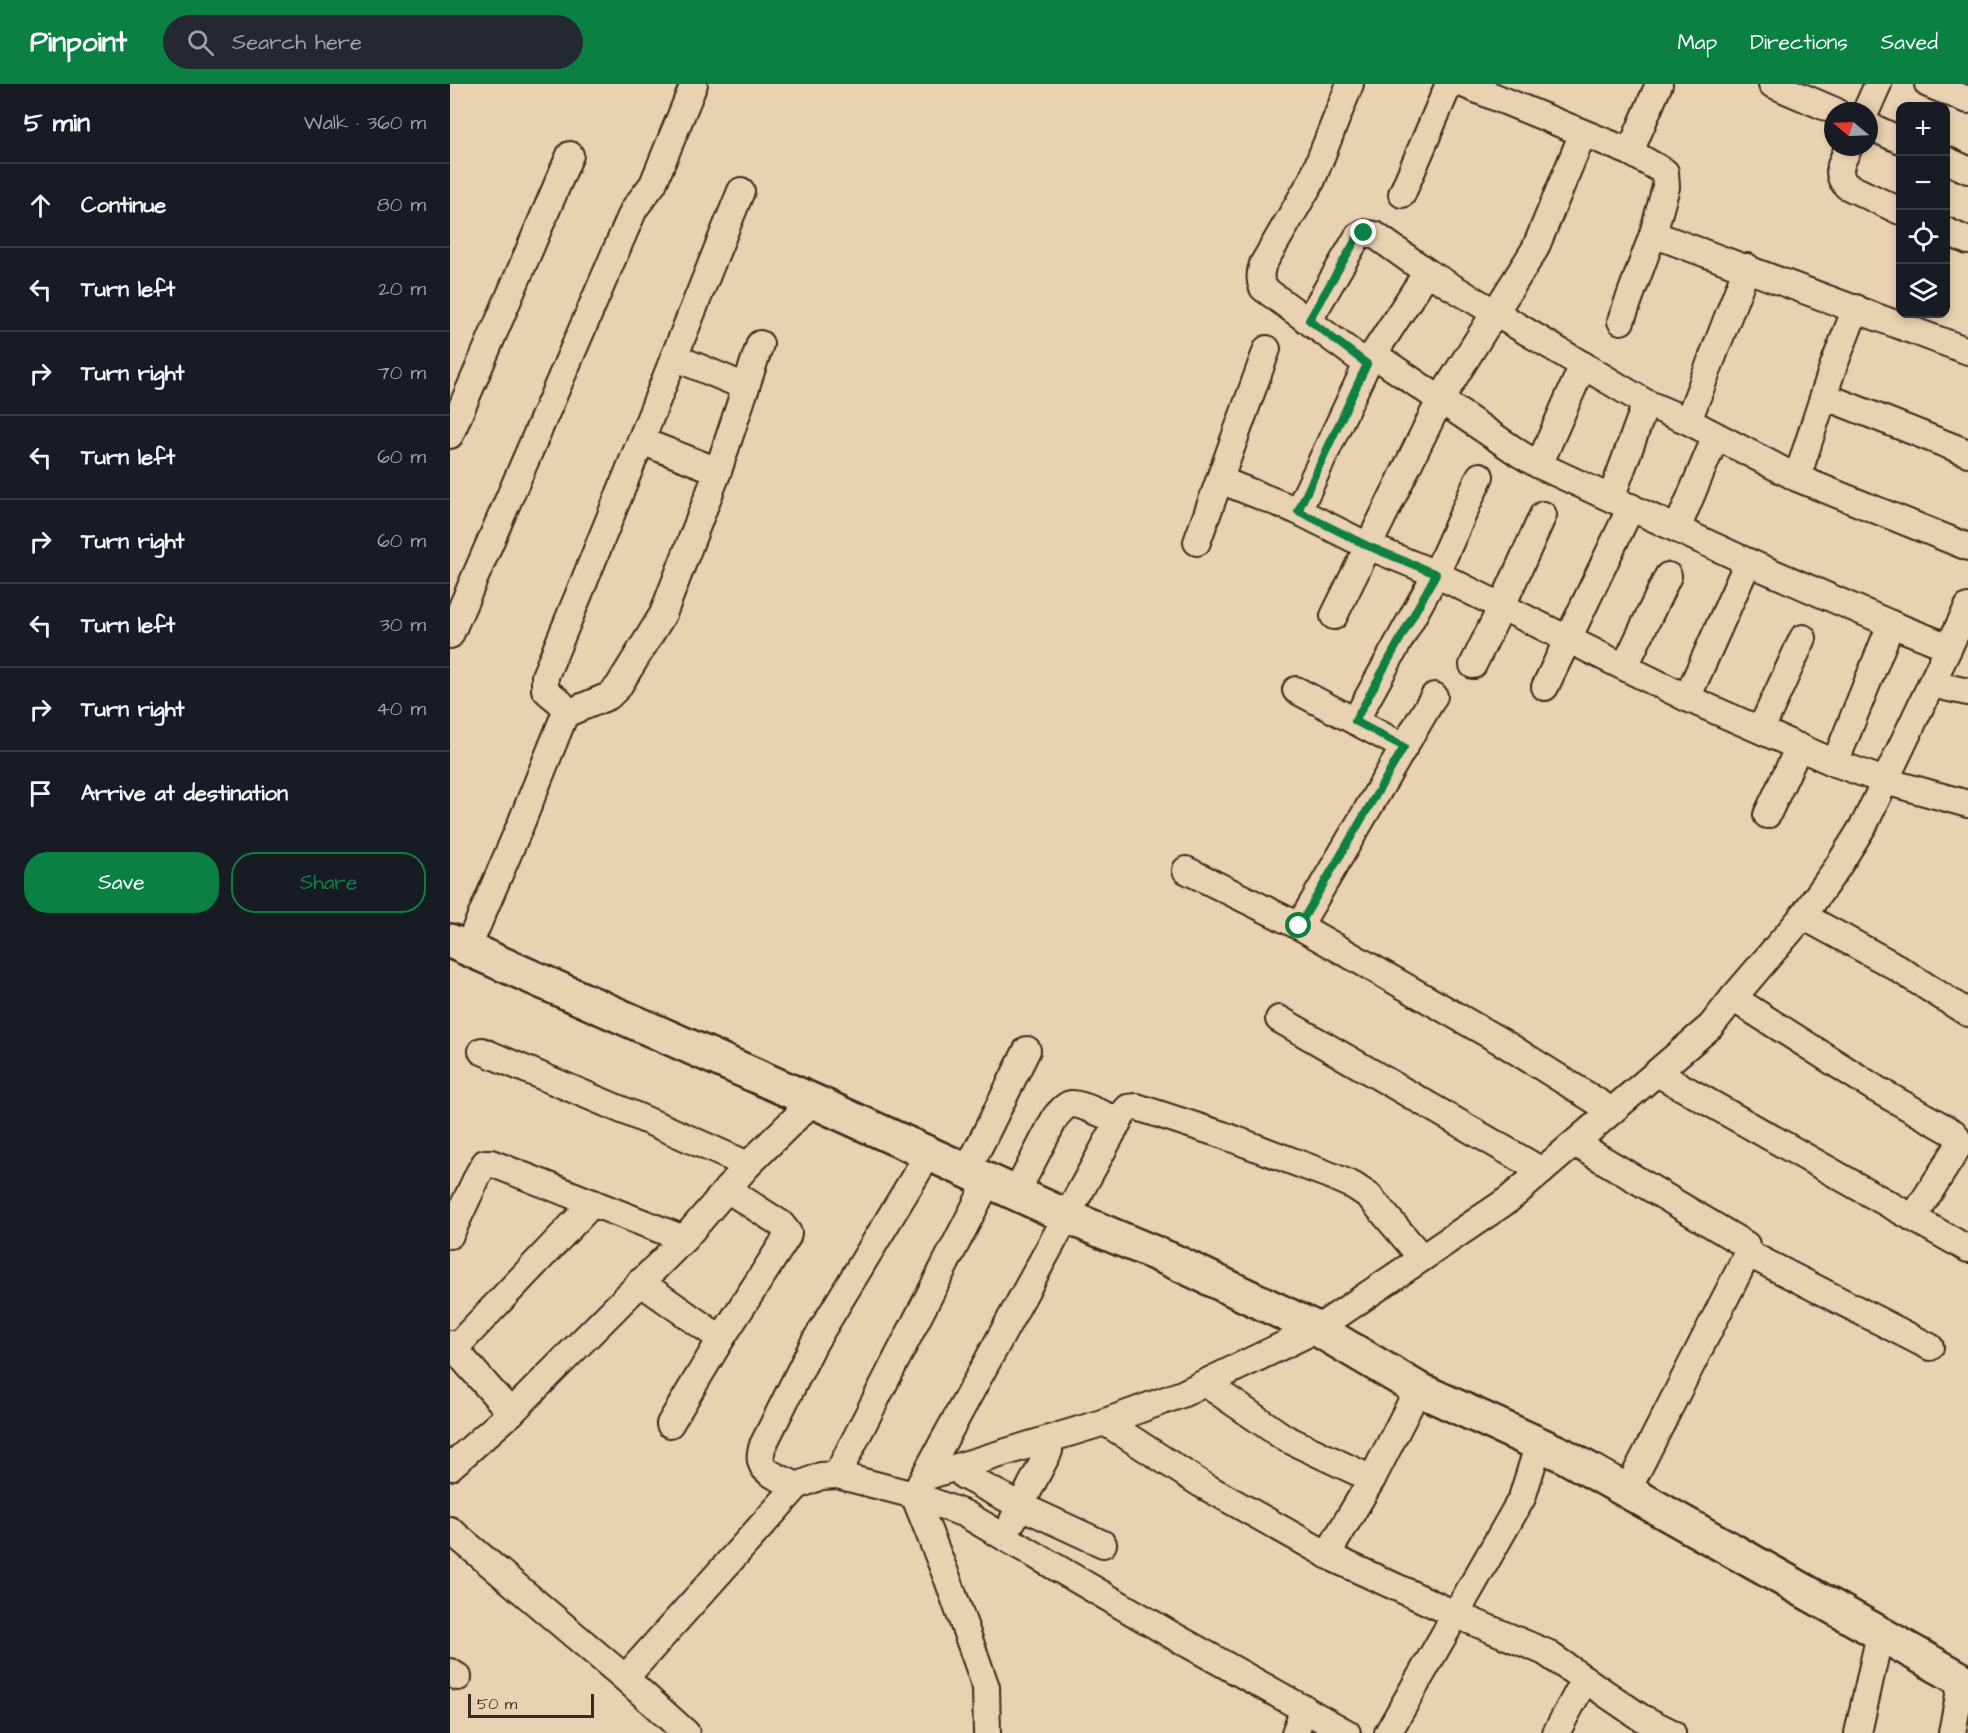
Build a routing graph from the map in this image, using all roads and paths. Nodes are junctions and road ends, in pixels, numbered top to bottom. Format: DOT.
graph roads {
  1 [pos="694,84"];
  2 [pos="1350,84"];
  3 [pos="1449,84"];
  4 [pos="1463,84"];
  5 [pos="1659,84"];
  6 [pos="1772,84"];
  7 [pos="1878,84"];
  8 [pos="1928,84"];
  9 [pos="1968,100"];
  10 [pos="1870,102"];
  11 [pos="1824,106"];
  12 [pos="1878,130"];
  13 [pos="1583,133"];
  14 [pos="1896,138"];
  15 [pos="1630,152"];
  16 [pos="570,155"];
  17 [pos="1845,156"];
  18 [pos="1950,162"];
  19 [pos="1968,170"];
  20 [pos="741,191"];
  21 [pos="1402,194"];
  22 [pos="1898,210"];
  23 [pos="1950,233"];
  24 [pos="1653,234"];
  25 [pos="1968,241"];
  26 [pos="1747,267"];
  27 [pos="1427,272"];
  28 [pos="1856,308"];
  29 [pos="1495,313"];
  30 [pos="1309,320"];
  31 [pos="1621,321"];
  32 [pos="760,344"];
  33 [pos="1268,349"];
  34 [pos="1968,351"];
  35 [pos="674,357"];
  36 [pos="1370,359"];
  37 [pos="1583,365"];
  38 [pos="746,387"];
  39 [pos="1824,396"];
  40 [pos="1440,400"];
  41 [pos="1646,403"];
  42 [pos="1688,421"];
  43 [pos="450,435"];
  44 [pos="1716,436"];
  45 [pos="641,441"];
  46 [pos="1968,453"];
  47 [pos="1539,465"];
  48 [pos="718,471"];
  49 [pos="1480,476"];
  50 [pos="1797,478"];
  51 [pos="1220,480"];
  52 [pos="1621,502"];
  53 [pos="1298,511"];
  54 [pos="1543,515"];
  55 [pos="1677,529"];
  56 [pos="1197,542"];
  57 [pos="1368,546"];
  58 [pos="1968,547"];
  59 [pos="1748,562"];
  60 [pos="1436,574"];
  61 [pos="1668,576"];
  62 [pos="1502,606"];
  63 [pos="1968,607"];
  64 [pos="1334,616"];
  65 [pos="1891,624"];
  66 [pos="450,634"];
  67 [pos="1803,638"];
  68 [pos="1569,639"];
  69 [pos="1949,647"];
  70 [pos="1473,665"];
  71 [pos="1625,666"];
  72 [pos="1931,684"];
  73 [pos="1545,687"];
  74 [pos="1296,690"];
  75 [pos="1968,692"];
  76 [pos="1434,696"];
  77 [pos="1687,698"];
  78 [pos="565,714"];
  79 [pos="1355,721"];
  80 [pos="1761,729"];
  81 [pos="1404,747"];
  82 [pos="1799,747"];
  83 [pos="1834,763"];
  84 [pos="1885,781"];
  85 [pos="1968,804"];
  86 [pos="1767,815"];
  87 [pos="1186,870"];
  88 [pos="1803,915"];
  89 [pos="1299,926"];
  90 [pos="459,945"];
  91 [pos="1732,998"];
  92 [pos="1968,1013"];
  93 [pos="1279,1019"];
  94 [pos="1027,1050"];
  95 [pos="482,1051"];
  96 [pos="1657,1073"];
  97 [pos="813,1101"];
  98 [pos="1612,1111"];
  99 [pos="1119,1121"];
  100 [pos="1575,1143"];
  101 [pos="929,1153"];
  102 [pos="747,1165"];
  103 [pos="1542,1171"];
  104 [pos="990,1181"];
  105 [pos="727,1189"];
  106 [pos="593,1203"];
  107 [pos="1066,1215"];
  108 [pos="1913,1218"];
  109 [pos="450,1235"];
  110 [pos="684,1239"];
  111 [pos="1968,1250"];
  112 [pos="1747,1253"];
  113 [pos="1422,1258"];
  114 [pos="640,1282"];
  115 [pos="1317,1329"];
  116 [pos="721,1339"];
  117 [pos="452,1346"];
  118 [pos="1930,1347"];
  119 [pos="1205,1383"];
  120 [pos="1418,1389"];
  121 [pos="511,1413"];
  122 [pos="1105,1422"];
  123 [pos="670,1424"];
  124 [pos="1539,1443"];
  125 [pos="1049,1451"];
  126 [pos="450,1467"];
  127 [pos="837,1475"];
  128 [pos="964,1476"];
  129 [pos="1372,1479"];
  130 [pos="796,1486"];
  131 [pos="919,1486"];
  132 [pos="1627,1491"];
  133 [pos="1021,1506"];
  134 [pos="450,1530"];
  135 [pos="1005,1537"];
  136 [pos="1103,1544"];
  137 [pos="1327,1555"];
  138 [pos="1457,1615"];
  139 [pos="1880,1634"];
  140 [pos="626,1678"];
  141 [pos="1585,1679"];
  142 [pos="1965,1681"];
  143 [pos="1304,1708"];
  144 [pos="1636,1725"];
  145 [pos="686,1733"];
  146 [pos="987,1733"];
  147 [pos="1295,1733"];
  148 [pos="1347,1733"];
  149 [pos="1388,1733"];
  150 [pos="1556,1733"];
  151 [pos="1672,1733"];
  152 [pos="1858,1733"];
  153 [pos="1952,1733"];
  1 -- 66 [label="street"];
  2 -- 30 [label="street"];
  3 -- 21 [label="street"];
  4 -- 13 [label="street"];
  5 -- 15 [label="street"];
  6 -- 11 [label="street"];
  7 -- 10 [label="street"];
  8 -- 9 [label="street"];
  12 -- 14 [label="street"];
  13 -- 15 [label="street"];
  13 -- 29 [label="street"];
  15 -- 24 [label="street"];
  16 -- 43 [label="street"];
  17 -- 22 [label="street"];
  18 -- 19 [label="street"];
  20 -- 35 [label="street"];
  23 -- 25 [label="street"];
  24 -- 26 [label="street"];
  24 -- 31 [label="street"];
  26 -- 28 [label="street"];
  26 -- 42 [label="street"];
  27 -- 29 [label="street"];
  27 -- 30 [label="street"];
  27 -- 36 [label="street"];
  28 -- 34 [label="street"];
  28 -- 39 [label="street"];
  29 -- 37 [label="street"];
  29 -- 40 [label="street"];
  30 -- 36 [label="street"];
  32 -- 38 [label="street"];
  33 -- 51 [label="street"];
  35 -- 38 [label="street"];
  35 -- 45 [label="street"];
  36 -- 40 [label="street"];
  36 -- 53 [label="street"];
  37 -- 41 [label="street"];
  37 -- 47 [label="street"];
  38 -- 48 [label="street"];
  39 -- 46 [label="street"];
  39 -- 50 [label="street"];
  40 -- 47 [label="street"];
  40 -- 57 [label="street"];
  41 -- 42 [label="street"];
  41 -- 52 [label="street"];
  42 -- 44 [label="street"];
  44 -- 50 [label="street"];
  44 -- 55 [label="street"];
  45 -- 48 [label="street"];
  45 -- 78 [label="street"];
  47 -- 52 [label="street"];
  48 -- 78 [label="street"];
  49 -- 60 [label="street"];
  50 -- 58 [label="street"];
  51 -- 53 [label="street"];
  51 -- 56 [label="street"];
  52 -- 55 [label="street"];
  52 -- 68 [label="street"];
  53 -- 57 [label="street"];
  54 -- 62 [label="street"];
  55 -- 59 [label="street"];
  57 -- 60 [label="street"];
  57 -- 64 [label="street"];
  59 -- 65 [label="street"];
  59 -- 77 [label="street"];
  60 -- 62 [label="street"];
  60 -- 79 [label="street"];
  61 -- 71 [label="street"];
  62 -- 68 [label="street"];
  62 -- 70 [label="street"];
  63 -- 69 [label="street"];
  65 -- 69 [label="street"];
  65 -- 83 [label="street"];
  67 -- 80 [label="street"];
  68 -- 71 [label="street"];
  68 -- 73 [label="street"];
  69 -- 72 [label="street"];
  71 -- 77 [label="street"];
  72 -- 75 [label="street"];
  72 -- 84 [label="street"];
  74 -- 79 [label="street"];
  76 -- 81 [label="street"];
  77 -- 80 [label="street"];
  78 -- 90 [label="street"];
  79 -- 81 [label="street"];
  80 -- 82 [label="street"];
  81 -- 89 [label="street"];
  82 -- 83 [label="street"];
  82 -- 86 [label="street"];
  83 -- 84 [label="street"];
  84 -- 85 [label="street"];
  84 -- 88 [label="street"];
  87 -- 89 [label="street"];
  88 -- 91 [label="street"];
  88 -- 92 [label="street"];
  89 -- 98 [label="street"];
  90 -- 97 [label="highway"];
  91 -- 96 [label="street"];
  91 -- 108 [label="street"];
  93 -- 103 [label="street"];
  94 -- 104 [label="street"];
  95 -- 102 [label="street"];
  96 -- 98 [label="street"];
  96 -- 108 [label="street"];
  97 -- 101 [label="highway"];
  97 -- 102 [label="street"];
  98 -- 100 [label="street"];
  99 -- 104 [label="street"];
  99 -- 107 [label="street"];
  99 -- 113 [label="street"];
  100 -- 103 [label="street"];
  100 -- 112 [label="street"];
  101 -- 104 [label="highway"];
  101 -- 130 [label="street"];
  102 -- 105 [label="street"];
  103 -- 113 [label="street"];
  104 -- 107 [label="highway"];
  104 -- 127 [label="street"];
  105 -- 110 [label="street"];
  105 -- 116 [label="street"];
  106 -- 109 [label="street"];
  106 -- 110 [label="street"];
  106 -- 117 [label="street"];
  107 -- 115 [label="highway"];
  107 -- 131 [label="street"];
  108 -- 111 [label="street"];
  110 -- 114 [label="street"];
  112 -- 118 [label="street"];
  112 -- 132 [label="street"];
  113 -- 115 [label="street"];
  114 -- 116 [label="street"];
  114 -- 121 [label="street"];
  115 -- 119 [label="street"];
  115 -- 120 [label="highway"];
  116 -- 123 [label="street"];
  117 -- 121 [label="street"];
  119 -- 122 [label="street"];
  119 -- 129 [label="street"];
  120 -- 124 [label="highway"];
  120 -- 129 [label="street"];
  121 -- 126 [label="street"];
  122 -- 131 [label="street"];
  122 -- 137 [label="street"];
  124 -- 132 [label="highway"];
  124 -- 138 [label="street"];
  125 -- 133 [label="street"];
  127 -- 130 [label="street"];
  127 -- 131 [label="street"];
  128 -- 133 [label="street"];
  129 -- 137 [label="street"];
  130 -- 140 [label="street"];
  131 -- 135 [label="street"];
  131 -- 146 [label="street"];
  132 -- 139 [label="highway"];
  133 -- 135 [label="street"];
  133 -- 136 [label="street"];
  134 -- 140 [label="street"];
  135 -- 143 [label="street"];
  137 -- 138 [label="street"];
  138 -- 141 [label="street"];
  138 -- 149 [label="street"];
  139 -- 142 [label="highway"];
  139 -- 152 [label="street"];
  140 -- 145 [label="street"];
  141 -- 144 [label="street"];
  141 -- 150 [label="street"];
  142 -- 153 [label="street"];
  143 -- 147 [label="street"];
  143 -- 148 [label="street"];
  144 -- 151 [label="street"];
}
